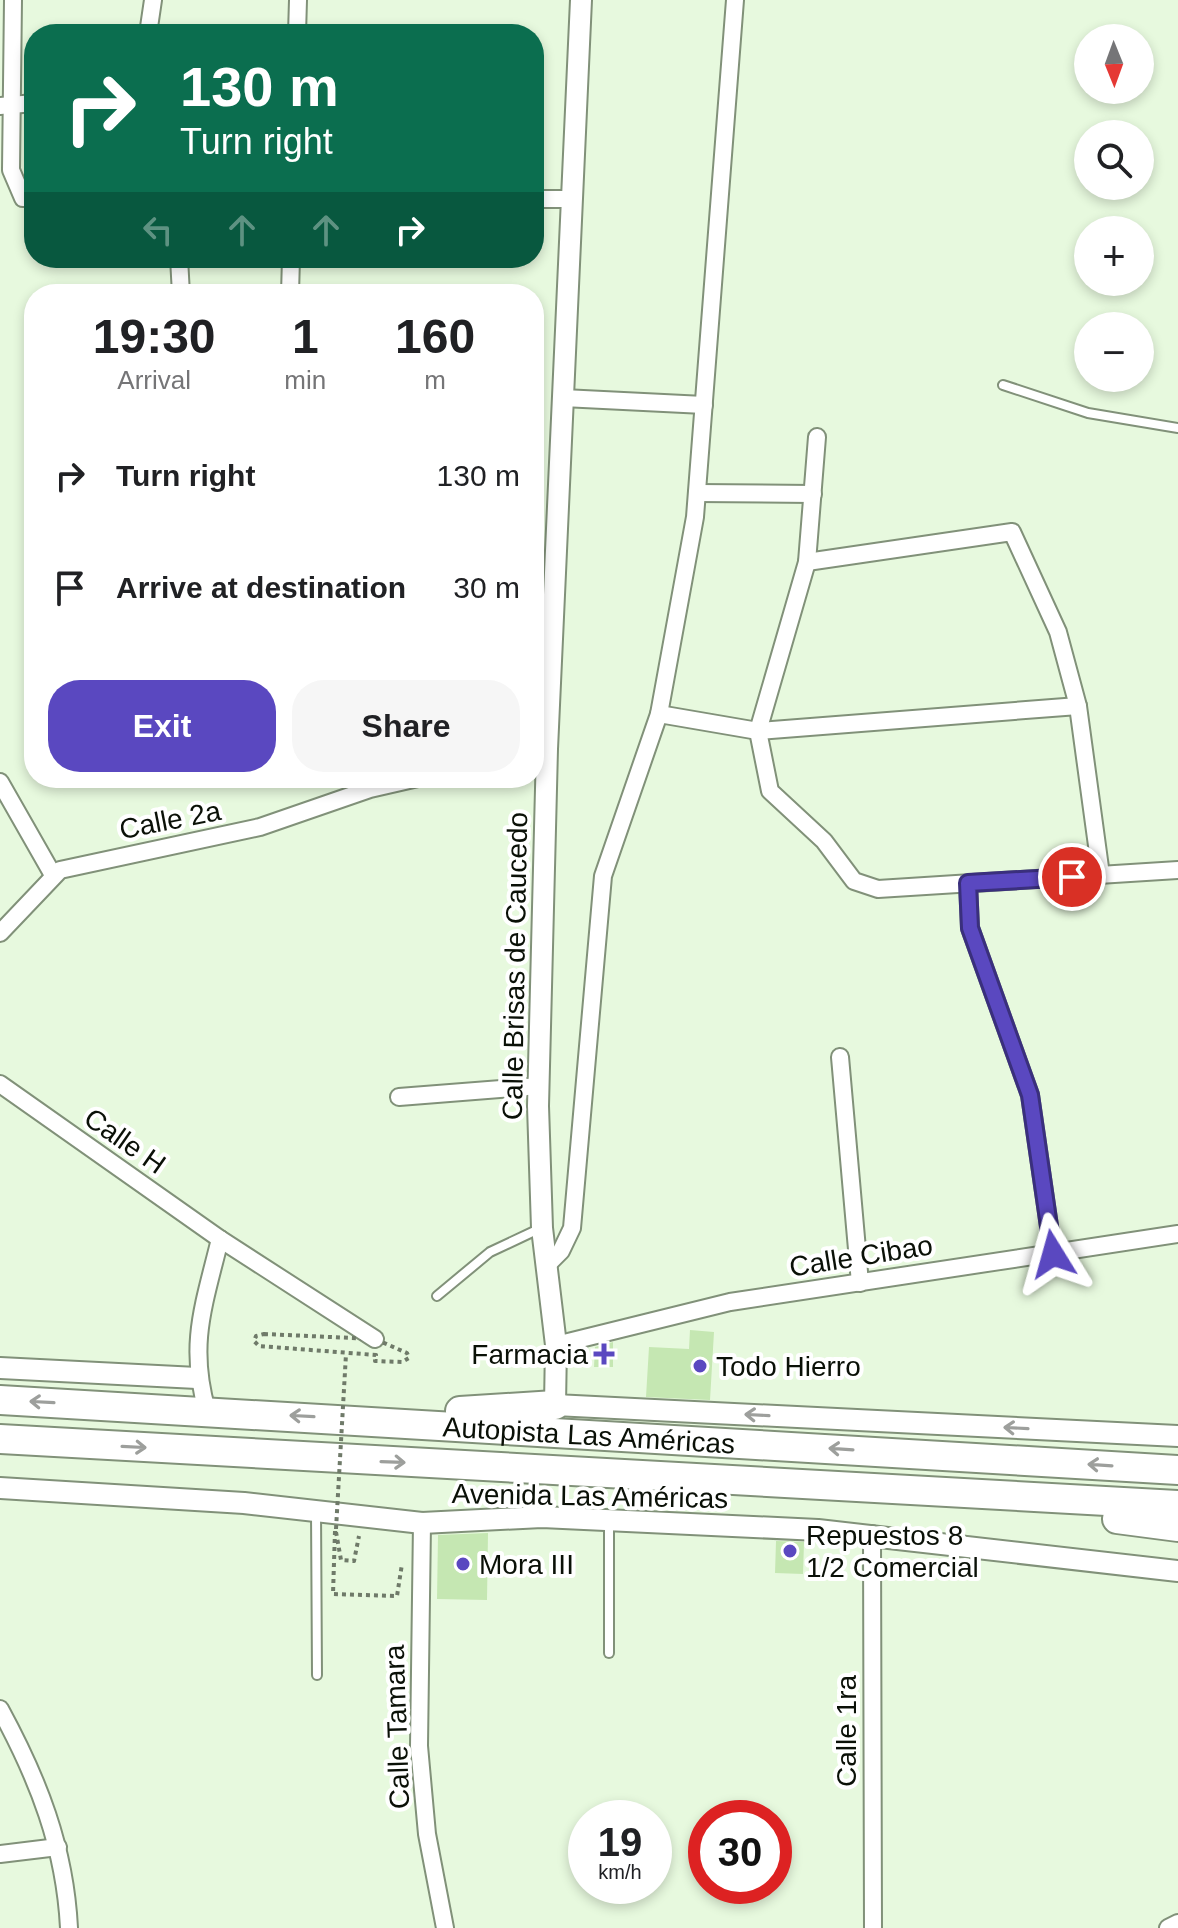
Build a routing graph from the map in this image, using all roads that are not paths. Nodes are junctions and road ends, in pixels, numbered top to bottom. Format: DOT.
graph roads {
  1 [pos="13,0"];
  2 [pos="153,0"];
  3 [pos="298,0"];
  4 [pos="581,0"];
  5 [pos="735,0"];
  6 [pos="149,24"];
  7 [pos="297,24"];
  8 [pos="5,106"];
  9 [pos="24,198"];
  10 [pos="544,199"];
  11 [pos="571,199"];
  12 [pos="1003,385"];
  13 [pos="563,398"];
  14 [pos="704,405"];
  15 [pos="1178,428"];
  16 [pos="817,437"];
  17 [pos="697,493"];
  18 [pos="813,494"];
  19 [pos="807,562"];
  20 [pos="544,702"];
  21 [pos="1078,706"];
  22 [pos="659,714"];
  23 [pos="758,731"];
  24 [pos="0,782"];
  25 [pos="374,788"];
  26 [pos="541,788"];
  27 [pos="1178,870"];
  28 [pos="53,875"];
  29 [pos="1101,875"];
  30 [pos="968,883"];
  31 [pos="0,933"];
  32 [pos="840,1057"];
  33 [pos="0,1084"];
  34 [pos="539,1086"];
  35 [pos="399,1097"];
  36 [pos="542,1228"];
  37 [pos="1178,1234"];
  38 [pos="220,1239"];
  39 [pos="1053,1254"];
  40 [pos="548,1264"];
  41 [pos="860,1283"];
  42 [pos="437,1296"];
  43 [pos="375,1339"];
  44 [pos="556,1345"];
  45 [pos="0,1368"];
  46 [pos="197,1378"];
  47 [pos="0,1400"];
  48 [pos="555,1405"];
  49 [pos="207,1411"];
  50 [pos="339,1418"];
  51 [pos="1178,1436"];
  52 [pos="0,1439"];
  53 [pos="1178,1470"];
  54 [pos="0,1488"];
  55 [pos="906,1491"];
  56 [pos="1178,1505"];
  57 [pos="316,1510"];
  58 [pos="609,1519"];
  59 [pos="422,1523"];
  60 [pos="1178,1527"];
  61 [pos="872,1534"];
  62 [pos="1178,1571"];
  63 [pos="609,1653"];
  64 [pos="317,1675"];
  65 [pos="0,1709"];
  66 [pos="58,1847"];
  67 [pos="0,1854"];
  68 [pos="1178,1923"];
  69 [pos="69,1928"];
  70 [pos="445,1928"];
  71 [pos="873,1928"];
  72 [pos="1168,1928"];
  1 -- 8 [label="street"];
  2 -- 6 [label="street"];
  3 -- 7 [label="street"];
  4 -- 11 [label="street, Calle Brisas de Caucedo"];
  5 -- 14 [label="street"];
  8 -- 9 [label="street"];
  10 -- 11 [label="street"];
  11 -- 13 [label="street, Calle Brisas de Caucedo"];
  12 -- 15 [label="lane"];
  13 -- 14 [label="street"];
  13 -- 20 [label="street, Calle Brisas de Caucedo"];
  14 -- 17 [label="street"];
  16 -- 18 [label="street"];
  17 -- 18 [label="street"];
  17 -- 22 [label="street"];
  18 -- 19 [label="street"];
  19 -- 21 [label="street"];
  19 -- 23 [label="street"];
  21 -- 23 [label="street"];
  21 -- 29 [label="street"];
  22 -- 23 [label="street"];
  22 -- 40 [label="street"];
  23 -- 30 [label="street"];
  24 -- 28 [label="street"];
  25 -- 28 [label="street, Calle 2a"];
  26 -- 34 [label="street, Calle Brisas de Caucedo"];
  27 -- 29 [label="street"];
  28 -- 31 [label="street, Calle 2a"];
  29 -- 30 [label="street"];
  30 -- 39 [label="street"];
  32 -- 41 [label="street"];
  33 -- 38 [label="street, Calle H"];
  34 -- 35 [label="street"];
  34 -- 36 [label="street, Calle Brisas de Caucedo"];
  36 -- 40 [label="street, Calle Brisas de Caucedo"];
  36 -- 42 [label="lane"];
  37 -- 39 [label="street, Calle Cibao"];
  38 -- 43 [label="street, Calle H"];
  38 -- 46 [label="street"];
  39 -- 41 [label="street, Calle Cibao"];
  40 -- 44 [label="street, Calle Brisas de Caucedo"];
  41 -- 44 [label="street, Calle Cibao"];
  44 -- 48 [label="street, Calle Brisas de Caucedo"];
  45 -- 46 [label="street"];
  46 -- 49 [label="street"];
  49 -- 47 [label="highway, Autopista Las Américas, one-way"];
  48 -- 50 [label="highway"];
  51 -- 48 [label="street, one-way"];
  50 -- 49 [label="highway, Autopista Las Américas, one-way"];
  53 -- 50 [label="highway, Autopista Las Américas, one-way"];
  52 -- 55 [label="highway, Autopista Las Américas, one-way"];
  54 -- 57 [label="street, Avenida Las Américas"];
  55 -- 56 [label="highway, Autopista Las Américas"];
  55 -- 60 [label="highway"];
  57 -- 59 [label="street, Avenida Las Américas"];
  57 -- 64 [label="lane"];
  58 -- 59 [label="street, Avenida Las Américas"];
  58 -- 61 [label="street, Avenida Las Américas"];
  58 -- 63 [label="lane"];
  59 -- 70 [label="street, Calle Tamara"];
  61 -- 62 [label="street, Avenida Las Américas"];
  61 -- 71 [label="street, Calle 1ra"];
  65 -- 66 [label="street"];
  66 -- 67 [label="street"];
  66 -- 69 [label="street"];
  68 -- 72 [label="street"];
}
